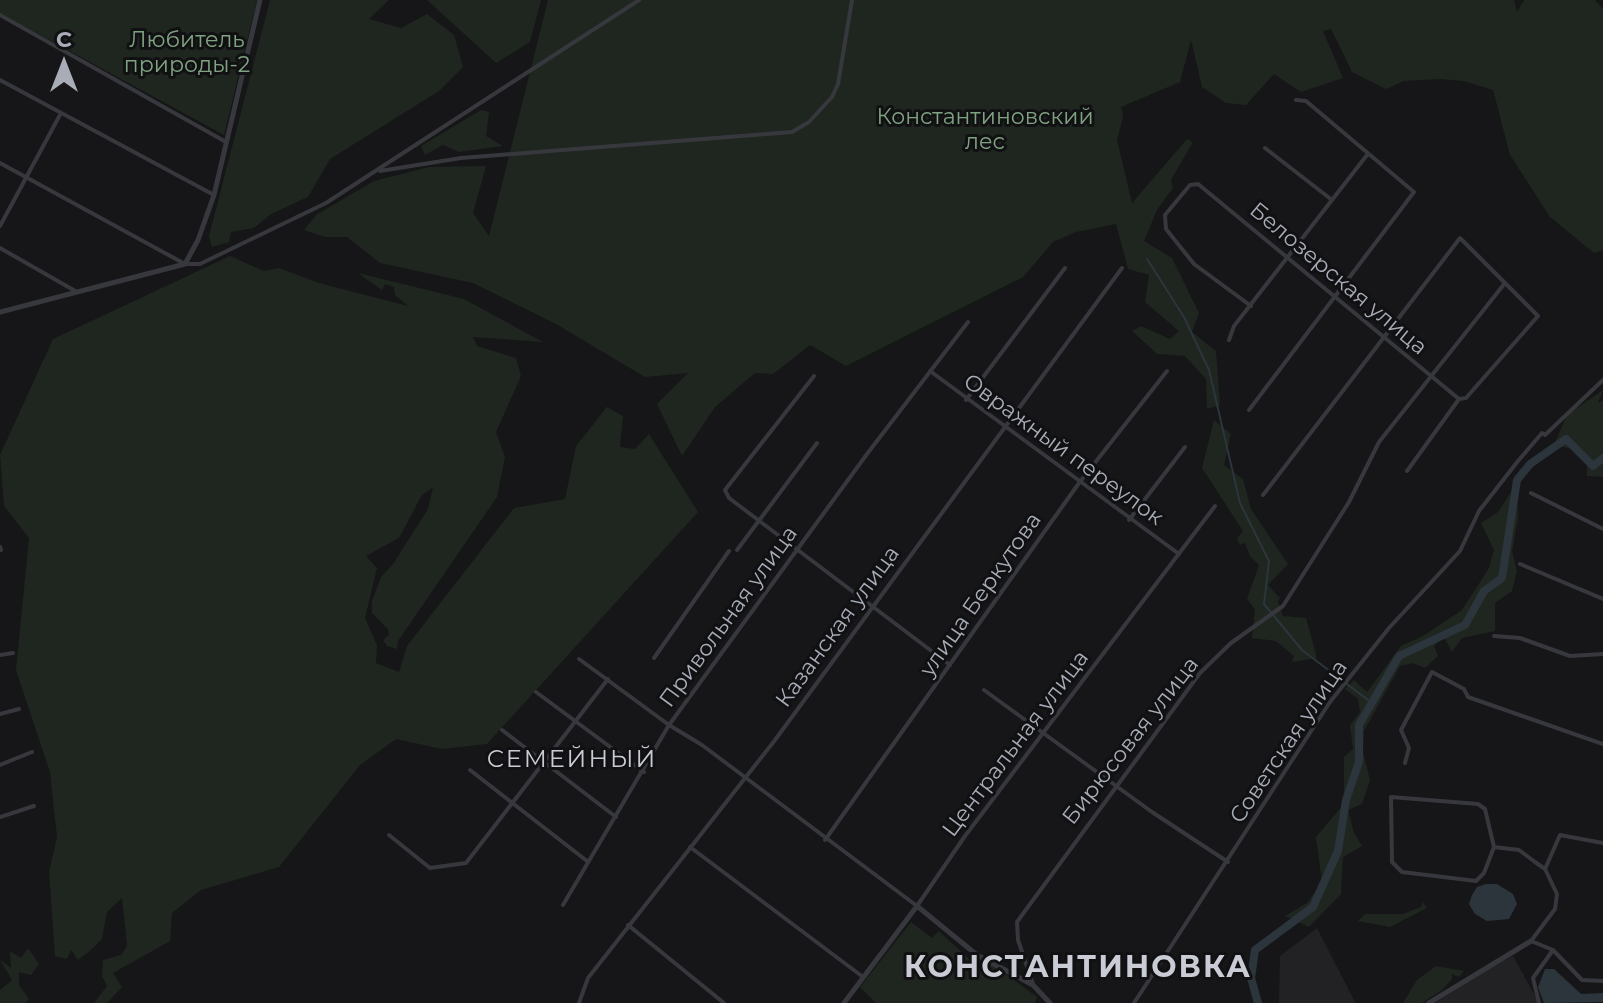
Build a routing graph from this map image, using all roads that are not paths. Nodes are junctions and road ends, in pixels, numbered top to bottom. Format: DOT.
graph roads {
  1 [pos="260,0"];
  2 [pos="639,0"];
  3 [pos="852,0"];
  4 [pos="0,15"];
  5 [pos="0,80"];
  6 [pos="1296,100"];
  7 [pos="61,113"];
  8 [pos="226,142"];
  9 [pos="1265,148"];
  10 [pos="1367,155"];
  11 [pos="0,163"];
  12 [pos="373,172"];
  13 [pos="26,177"];
  14 [pos="214,195"];
  15 [pos="1332,200"];
  16 [pos="0,226"];
  17 [pos="0,248"];
  18 [pos="1290,259"];
  19 [pos="185,264"];
  20 [pos="1065,268"];
  21 [pos="1122,268"];
  22 [pos="1505,283"];
  23 [pos="78,293"];
  24 [pos="1335,299"];
  25 [pos="1251,306"];
  26 [pos="0,312"];
  27 [pos="968,322"];
  28 [pos="1383,338"];
  29 [pos="1229,340"];
  30 [pos="930,371"];
  31 [pos="1167,371"];
  32 [pos="814,376"];
  33 [pos="1430,377"];
  34 [pos="1603,380"];
  35 [pos="1459,399"];
  36 [pos="966,400"];
  37 [pos="1249,410"];
  38 [pos="1004,426"];
  39 [pos="817,443"];
  40 [pos="1185,447"];
  41 [pos="1407,471"];
  42 [pos="1079,483"];
  43 [pos="1531,493"];
  44 [pos="1263,495"];
  45 [pos="1215,506"];
  46 [pos="1129,520"];
  47 [pos="759,521"];
  48 [pos="1603,529"];
  49 [pos="798,549"];
  50 [pos="737,550"];
  51 [pos="729,551"];
  52 [pos="1179,554"];
  53 [pos="1520,564"];
  54 [pos="1603,599"];
  55 [pos="873,607"];
  56 [pos="1494,636"];
  57 [pos="13,653"];
  58 [pos="1603,654"];
  59 [pos="0,655"];
  60 [pos="654,658"];
  61 [pos="579,659"];
  62 [pos="950,665"];
  63 [pos="608,679"];
  64 [pos="984,690"];
  65 [pos="536,692"];
  66 [pos="19,709"];
  67 [pos="0,714"];
  68 [pos="575,719"];
  69 [pos="669,725"];
  70 [pos="502,730"];
  71 [pos="1045,733"];
  72 [pos="1603,744"];
  73 [pos="32,752"];
  74 [pos="544,760"];
  75 [pos="1405,763"];
  76 [pos="0,765"];
  77 [pos="470,770"];
  78 [pos="644,772"];
  79 [pos="742,778"];
  80 [pos="1115,784"];
  81 [pos="512,802"];
  82 [pos="34,806"];
  83 [pos="0,817"];
  84 [pos="616,817"];
  85 [pos="389,835"];
  86 [pos="825,840"];
  87 [pos="1603,843"];
  88 [pos="690,847"];
  89 [pos="1494,847"];
  90 [pos="587,861"];
  91 [pos="1228,862"];
  92 [pos="1545,869"];
  93 [pos="563,905"];
  94 [pos="917,906"];
  95 [pos="628,925"];
  96 [pos="1531,941"];
  97 [pos="1553,950"];
  98 [pos="863,977"];
  99 [pos="1603,981"];
  100 [pos="1033,985"];
  101 [pos="579,1003"];
  102 [pos="724,1003"];
  103 [pos="844,1003"];
  104 [pos="1050,1003"];
  105 [pos="1134,1003"];
  106 [pos="1429,1003"];
  107 [pos="1539,1003"];
  1 -- 8 [label="street"];
  2 -- 12 [label="street"];
  3 -- 12 [label="street"];
  4 -- 8 [label="street"];
  5 -- 7 [label="street"];
  6 -- 10 [label="street"];
  7 -- 13 [label="street"];
  7 -- 14 [label="street"];
  8 -- 14 [label="street"];
  9 -- 15 [label="street"];
  10 -- 15 [label="street"];
  10 -- 24 [label="street"];
  11 -- 13 [label="street"];
  12 -- 19 [label="street"];
  13 -- 16 [label="street"];
  13 -- 19 [label="street"];
  14 -- 19 [label="street"];
  15 -- 18 [label="street"];
  17 -- 23 [label="street"];
  18 -- 24 [label="street, Белозерская улица"];
  18 -- 25 [label="street"];
  18 -- 25 [label="street, Белозерская улица"];
  19 -- 23 [label="street"];
  20 -- 36 [label="street"];
  21 -- 38 [label="street, Казанская улица"];
  22 -- 28 [label="street"];
  22 -- 33 [label="street, Бирюсовая улица"];
  22 -- 35 [label="street"];
  23 -- 26 [label="street"];
  24 -- 28 [label="street, Белозерская улица"];
  24 -- 37 [label="street"];
  25 -- 29 [label="street"];
  27 -- 30 [label="street, Привольная улица"];
  28 -- 33 [label="street, Белозерская улица"];
  28 -- 44 [label="street"];
  30 -- 36 [label="street, Овражный переулок"];
  30 -- 49 [label="street, Привольная улица"];
  31 -- 42 [label="street, улица Беркутова"];
  32 -- 47 [label="street"];
  33 -- 35 [label="street, Белозерская улица"];
  33 -- 80 [label="street, Бирюсовая улица"];
  34 -- 91 [label="street, Советская улица"];
  35 -- 41 [label="street"];
  36 -- 38 [label="street, Овражный переулок"];
  38 -- 42 [label="street, Овражный переулок"];
  38 -- 55 [label="street, Казанская улица"];
  39 -- 47 [label="street"];
  40 -- 46 [label="street"];
  42 -- 46 [label="street, Овражный переулок"];
  42 -- 62 [label="street, улица Беркутова"];
  43 -- 48 [label="street"];
  45 -- 52 [label="street, Центральная улица"];
  46 -- 52 [label="street, Овражный переулок"];
  47 -- 49 [label="street"];
  47 -- 50 [label="street"];
  49 -- 55 [label="street"];
  49 -- 69 [label="street, Привольная улица"];
  51 -- 60 [label="street"];
  52 -- 71 [label="street, Центральная улица"];
  53 -- 54 [label="street"];
  55 -- 62 [label="street"];
  55 -- 79 [label="street, Казанская улица"];
  56 -- 58 [label="street"];
  57 -- 59 [label="street"];
  61 -- 63 [label="street"];
  62 -- 86 [label="street, улица Беркутова"];
  63 -- 68 [label="street"];
  63 -- 69 [label="street"];
  64 -- 71 [label="street"];
  65 -- 68 [label="street"];
  66 -- 67 [label="street"];
  68 -- 74 [label="street"];
  68 -- 78 [label="street"];
  69 -- 78 [label="street"];
  69 -- 79 [label="street, Привольная улица"];
  70 -- 74 [label="street"];
  71 -- 80 [label="street"];
  71 -- 94 [label="street, Центральная улица"];
  72 -- 75 [label="street"];
  73 -- 76 [label="street"];
  74 -- 81 [label="street"];
  74 -- 84 [label="street"];
  77 -- 81 [label="street"];
  78 -- 84 [label="street"];
  79 -- 86 [label="street, Привольная улица"];
  79 -- 88 [label="street, Казанская улица"];
  80 -- 91 [label="street"];
  80 -- 100 [label="street, Бирюсовая улица"];
  81 -- 85 [label="street"];
  81 -- 90 [label="street"];
  82 -- 83 [label="street"];
  84 -- 90 [label="street"];
  86 -- 94 [label="street, Привольная улица"];
  87 -- 92 [label="street"];
  88 -- 95 [label="street, Казанская улица"];
  88 -- 98 [label="street"];
  89 -- 89 [label="street"];
  89 -- 92 [label="street"];
  90 -- 93 [label="street"];
  91 -- 105 [label="street, Советская улица"];
  92 -- 96 [label="street"];
  94 -- 98 [label="street, Центральная улица"];
  94 -- 100 [label="street, Привольная улица"];
  95 -- 101 [label="street, Казанская улица"];
  95 -- 102 [label="street"];
  96 -- 97 [label="street"];
  96 -- 106 [label="street"];
  97 -- 99 [label="street"];
  97 -- 107 [label="street"];
  98 -- 103 [label="street, Центральная улица"];
  100 -- 104 [label="street, Привольная улица"];
}
